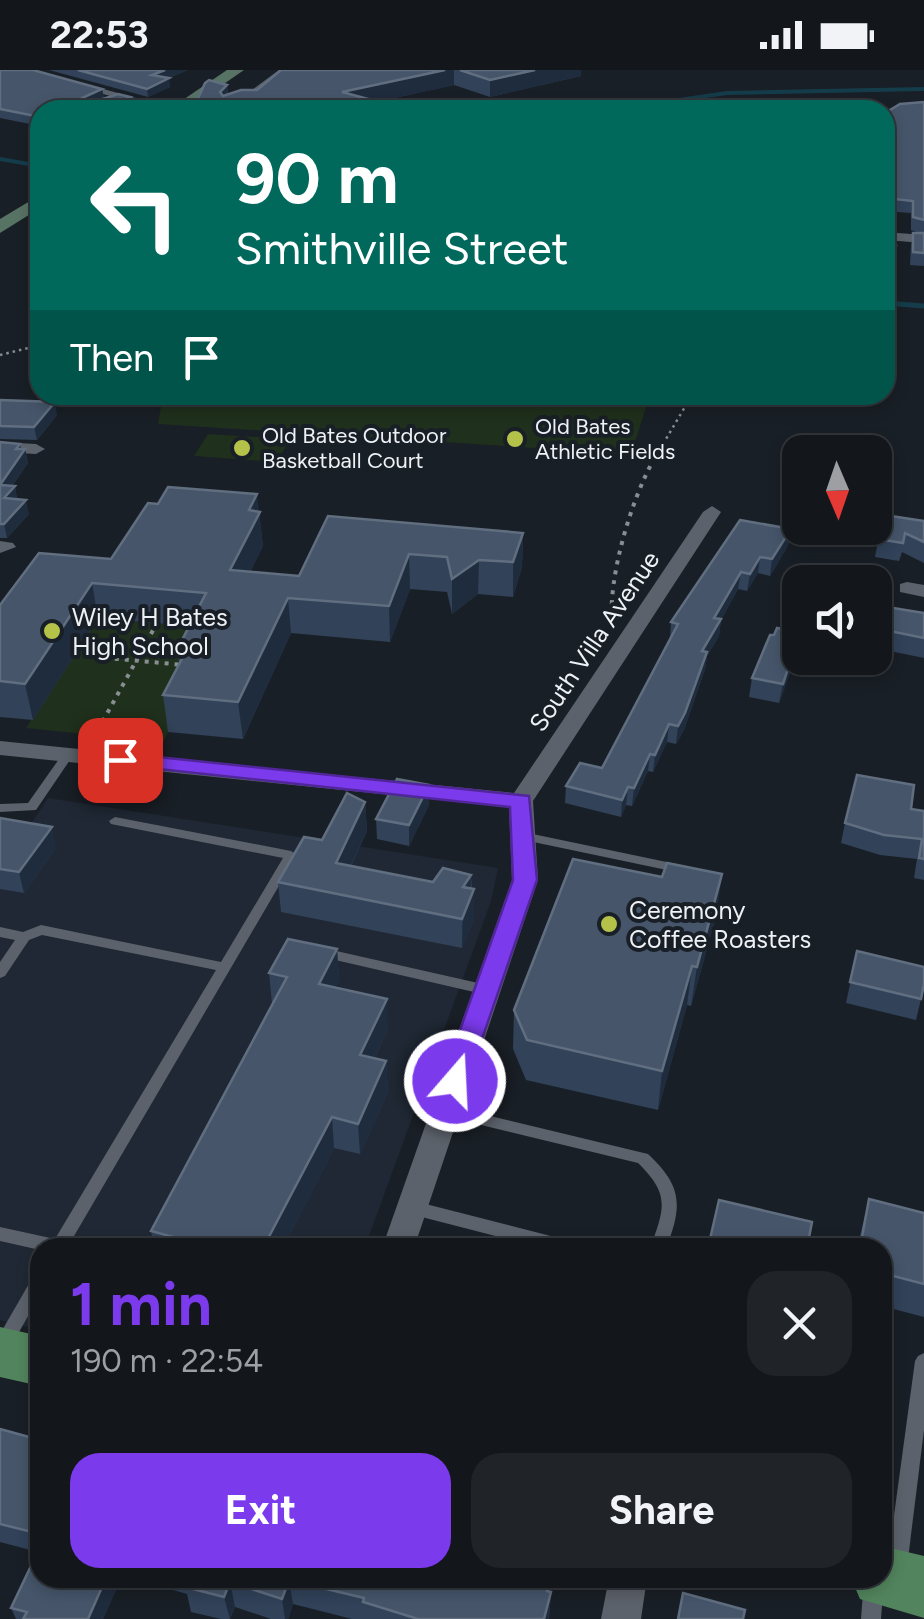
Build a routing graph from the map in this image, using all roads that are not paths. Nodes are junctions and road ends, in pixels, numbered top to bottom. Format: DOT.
graph roads {
  1 [pos="23,70"];
  2 [pos="237,70"];
  3 [pos="282,70"];
  4 [pos="122,96"];
  5 [pos="112,100"];
  6 [pos="137,100"];
  7 [pos="190,100"];
  8 [pos="242,100"];
  9 [pos="30,207"];
  10 [pos="0,227"];
  11 [pos="895,237"];
  12 [pos="924,239"];
  13 [pos="0,446"];
  14 [pos="36,449"];
  15 [pos="712,512"];
  16 [pos="0,748"];
  17 [pos="76,755"];
  18 [pos="521,801"];
  19 [pos="0,808"];
  20 [pos="115,821"];
  21 [pos="523,836"];
  22 [pos="693,872"];
  23 [pos="0,932"];
  24 [pos="24,937"];
  25 [pos="307,950"];
  26 [pos="224,967"];
  27 [pos="0,973"];
  28 [pos="487,990"];
  29 [pos="445,1111"];
  30 [pos="412,1208"];
  31 [pos="0,1234"];
  32 [pos="64,1238"];
  33 [pos="402,1238"];
  34 [pos="530,1238"];
  35 [pos="661,1238"];
  36 [pos="30,1241"];
  37 [pos="30,1298"];
  38 [pos="0,1351"];
  39 [pos="30,1358"];
  40 [pos="924,1361"];
  41 [pos="892,1569"];
  42 [pos="626,1588"];
  43 [pos="621,1619"];
  1 -- 4 [label="street"];
  2 -- 7 [label="main road"];
  3 -- 8 [label="lane"];
  4 -- 5 [label="lane"];
  4 -- 6 [label="street"];
  9 -- 10 [label="main road"];
  11 -- 12 [label="street"];
  13 -- 14 [label="street"];
  15 -- 18 [label="street, South Villa Avenue"];
  16 -- 17 [label="street"];
  17 -- 18 [label="street"];
  17 -- 19 [label="lane"];
  18 -- 21 [label="street"];
  20 -- 26 [label="lane"];
  21 -- 22 [label="lane"];
  21 -- 28 [label="street"];
  23 -- 24 [label="lane"];
  24 -- 26 [label="lane"];
  24 -- 27 [label="lane"];
  25 -- 28 [label="lane"];
  26 -- 32 [label="lane"];
  28 -- 29 [label="street"];
  29 -- 30 [label="street"];
  29 -- 35 [label="lane"];
  30 -- 33 [label="street"];
  30 -- 34 [label="lane"];
  31 -- 36 [label="lane"];
  37 -- 38 [label="lane"];
  38 -- 39 [label="main road"];
  40 -- 41 [label="lane"];
  42 -- 43 [label="street"];
}
